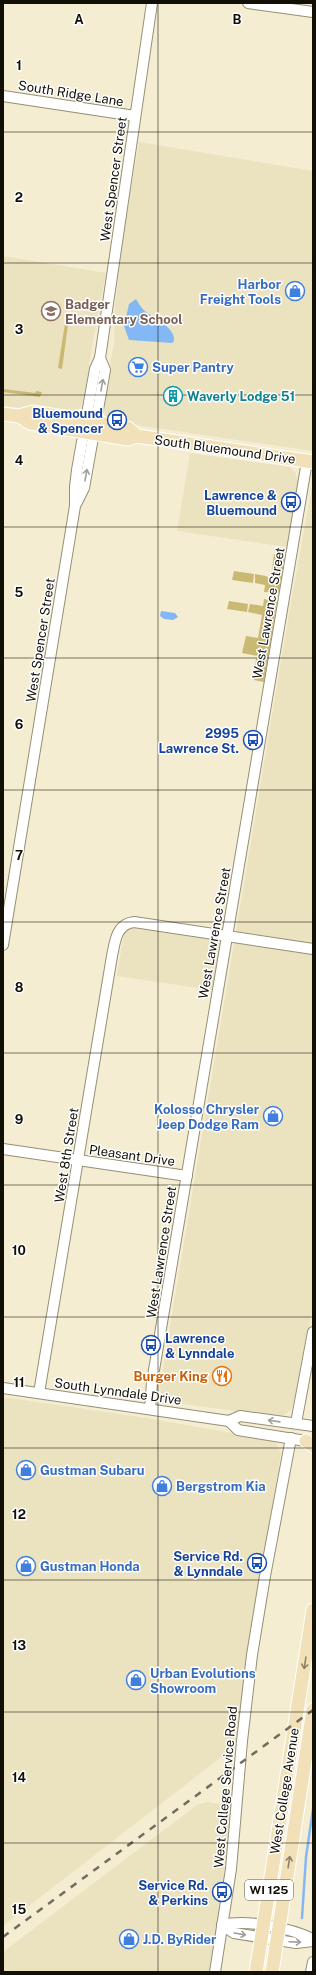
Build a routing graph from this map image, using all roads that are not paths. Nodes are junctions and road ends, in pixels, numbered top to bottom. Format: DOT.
graph roads {
  1 [pos="152,3"];
  2 [pos="248,3"];
  3 [pos="313,12"];
  4 [pos="3,96"];
  5 [pos="135,116"];
  6 [pos="3,414"];
  7 [pos="90,427"];
  8 [pos="310,462"];
  9 [pos="227,936"];
  10 [pos="3,945"];
  11 [pos="313,950"];
  12 [pos="3,1149"];
  13 [pos="78,1160"];
  14 [pos="187,1176"];
  15 [pos="313,1332"];
  16 [pos="3,1388"];
  17 [pos="39,1393"];
  18 [pos="150,1409"];
  19 [pos="229,1421"];
  20 [pos="296,1423"];
  21 [pos="313,1426"];
  22 [pos="291,1438"];
  23 [pos="311,1443"];
  24 [pos="313,1610"];
  25 [pos="313,1710"];
  26 [pos="222,1925"];
  27 [pos="262,1932"];
  28 [pos="277,1934"];
  29 [pos="313,1940"];
  30 [pos="313,1962"];
  31 [pos="215,1972"];
  32 [pos="256,1972"];
  33 [pos="272,1972"];
  34 [pos="311,1972"];
  1 -- 5 [label="street, West Spencer Street"];
  2 -- 3 [label="street"];
  4 -- 5 [label="street, South Ridge Lane"];
  5 -- 7 [label="street, West Spencer Street"];
  6 -- 7 [label="main road, South Bluemound Drive"];
  7 -- 8 [label="main road, South Bluemound Drive"];
  7 -- 10 [label="street, West Spencer Street"];
  8 -- 9 [label="street, West Lawrence Street"];
  9 -- 11 [label="street"];
  9 -- 13 [label="street, West 8th Street"];
  9 -- 14 [label="street, West Lawrence Street"];
  12 -- 13 [label="street, Pleasant Drive"];
  13 -- 14 [label="street, Pleasant Drive"];
  13 -- 17 [label="street, West 8th Street"];
  14 -- 18 [label="street, West Lawrence Street"];
  15 -- 20 [label="street"];
  16 -- 17 [label="street, South Lynndale Drive"];
  17 -- 18 [label="street, South Lynndale Drive"];
  18 -- 19 [label="street, South Lynndale Drive"];
  20 -- 19 [label="street, South Lynndale Drive, one-way"];
  19 -- 22 [label="street, South Lynndale Drive"];
  20 -- 21 [label="street, South Lynndale Drive"];
  22 -- 23 [label="street, South Lynndale Drive"];
  22 -- 26 [label="street, West College Service Road"];
  24 -- 27 [label="main road, West College Avenue / WI 125, one-way"];
  28 -- 25 [label="main road, West College Avenue / WI 125, one-way"];
  26 -- 27 [label="street"];
  26 -- 31 [label="street, West College Service Road"];
  27 -- 28 [label="street"];
  27 -- 32 [label="main road, West College Avenue / WI 125"];
  28 -- 29 [label="street"];
  28 -- 33 [label="main road, West College Avenue / WI 125"];
  30 -- 34 [label="street"];
}
